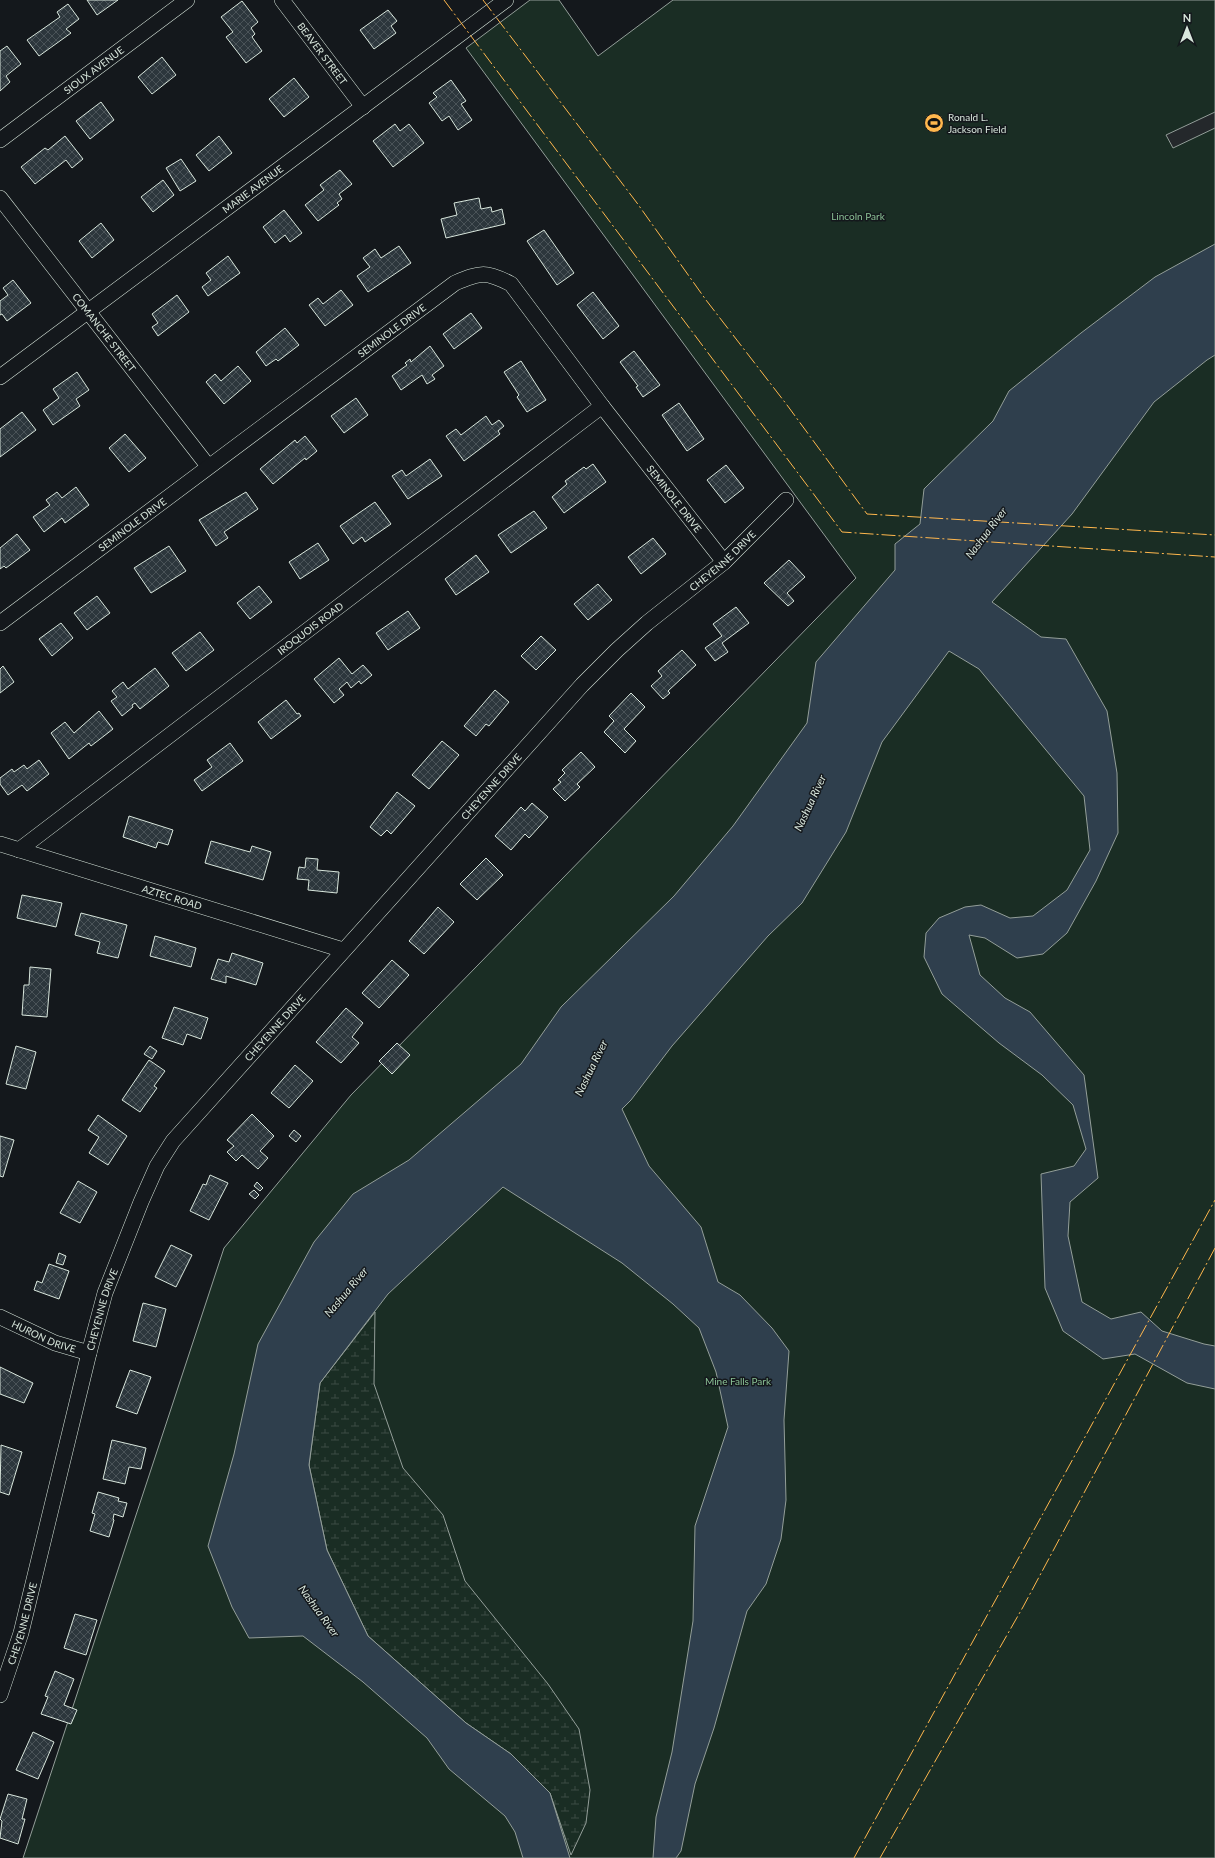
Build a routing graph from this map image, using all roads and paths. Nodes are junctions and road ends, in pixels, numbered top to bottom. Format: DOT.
graph roads {
  1 [pos="187,0"];
  2 [pos="282,0"];
  3 [pos="506,0"];
  4 [pos="363,107"];
  5 [pos="0,140"];
  6 [pos="0,198"];
  7 [pos="88,312"];
  8 [pos="0,377"];
  9 [pos="602,406"];
  10 [pos="208,466"];
  11 [pos="786,500"];
  12 [pos="724,562"];
  13 [pos="0,622"];
  14 [pos="0,844"];
  15 [pos="19,850"];
  16 [pos="343,950"];
  17 [pos="0,1317"];
  18 [pos="89,1353"];
  19 [pos="1,1688"];
  1 -- 5 [label="street, SIOUX AVENUE"];
  2 -- 4 [label="street, BEAVER STREET"];
  3 -- 4 [label="street, MARIE AVENUE"];
  4 -- 7 [label="street, MARIE AVENUE"];
  6 -- 7 [label="street, COMANCHE STREET"];
  7 -- 8 [label="street, MARIE AVENUE"];
  7 -- 10 [label="street, COMANCHE STREET"];
  9 -- 10 [label="street, SEMINOLE DRIVE"];
  9 -- 12 [label="street, SEMINOLE DRIVE"];
  9 -- 15 [label="street, IROQUOIS ROAD"];
  10 -- 13 [label="street, SEMINOLE DRIVE"];
  11 -- 12 [label="street, CHEYENNE DRIVE"];
  12 -- 16 [label="street, CHEYENNE DRIVE"];
  14 -- 15 [label="street, AZTEC ROAD"];
  15 -- 16 [label="street, AZTEC ROAD"];
  16 -- 18 [label="street, CHEYENNE DRIVE"];
  17 -- 18 [label="street, HURON DRIVE"];
  18 -- 19 [label="street, CHEYENNE DRIVE"];
}
